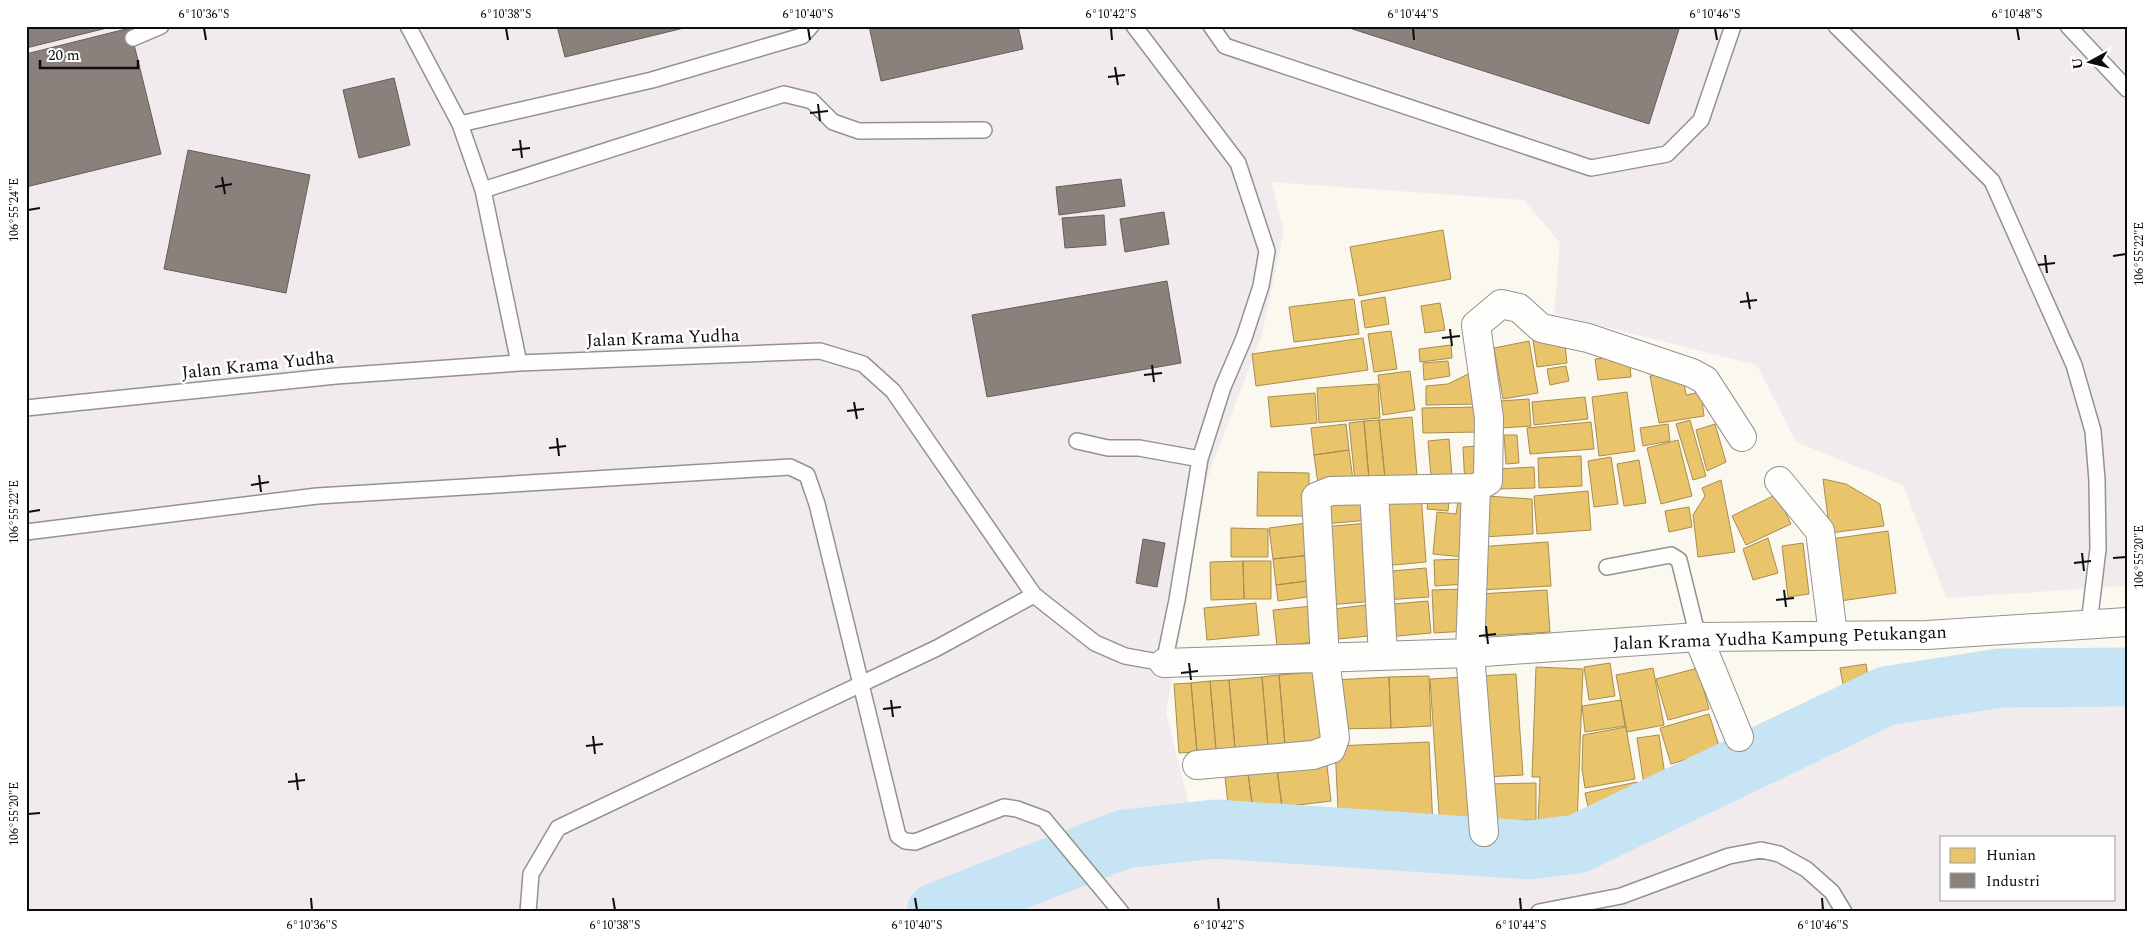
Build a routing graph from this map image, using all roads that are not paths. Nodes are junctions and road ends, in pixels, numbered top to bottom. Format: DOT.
graph roads {
  1 [pos="161,26"];
  2 [pos="408,26"];
  3 [pos="811,26"];
  4 [pos="1134,26"];
  5 [pos="1211,26"];
  6 [pos="1733,26"];
  7 [pos="1836,26"];
  8 [pos="2068,26"];
  9 [pos="133,38"];
  10 [pos="2127,89"];
  11 [pos="460,124"];
  12 [pos="984,130"];
  13 [pos="483,190"];
  14 [pos="518,363"];
  15 [pos="26,408"];
  16 [pos="1742,438"];
  17 [pos="1077,441"];
  18 [pos="1200,459"];
  19 [pos="1779,481"];
  20 [pos="1476,488"];
  21 [pos="1374,491"];
  22 [pos="26,532"];
  23 [pos="1607,567"];
  24 [pos="1034,595"];
  25 [pos="2127,622"];
  26 [pos="2089,624"];
  27 [pos="1833,635"];
  28 [pos="1698,637"];
  29 [pos="1470,653"];
  30 [pos="1384,656"];
  31 [pos="1325,658"];
  32 [pos="1164,663"];
  33 [pos="862,685"];
  34 [pos="1739,737"];
  35 [pos="1197,765"];
  36 [pos="1484,832"];
  37 [pos="1118,908"];
  38 [pos="528,912"];
  39 [pos="1540,912"];
  40 [pos="1844,912"];
  1 -- 9 [label="lane"];
  2 -- 11 [label="lane"];
  3 -- 11 [label="lane"];
  4 -- 18 [label="lane"];
  5 -- 6 [label="lane"];
  7 -- 26 [label="lane"];
  8 -- 10 [label="lane"];
  11 -- 13 [label="lane"];
  12 -- 13 [label="lane"];
  13 -- 14 [label="lane"];
  14 -- 15 [label="lane, Jalan Krama Yudha"];
  14 -- 24 [label="lane, Jalan Krama Yudha"];
  16 -- 20 [label="street"];
  17 -- 18 [label="lane"];
  18 -- 32 [label="lane"];
  19 -- 27 [label="street"];
  20 -- 21 [label="street"];
  20 -- 29 [label="street"];
  21 -- 30 [label="street"];
  21 -- 31 [label="street"];
  22 -- 33 [label="lane"];
  23 -- 28 [label="lane"];
  24 -- 32 [label="lane, Jalan Krama Yudha"];
  24 -- 33 [label="lane"];
  25 -- 26 [label="street, Jalan Krama Yudha Kampung Petukangan"];
  26 -- 27 [label="street, Jalan Krama Yudha Kampung Petukangan"];
  27 -- 28 [label="street, Jalan Krama Yudha Kampung Petukangan"];
  28 -- 29 [label="street, Jalan Krama Yudha Kampung Petukangan"];
  28 -- 34 [label="street"];
  29 -- 30 [label="street, Jalan Krama Yudha Kampung Petukangan"];
  29 -- 36 [label="street"];
  30 -- 31 [label="street, Jalan Krama Yudha Kampung Petukangan"];
  31 -- 32 [label="street, Jalan Krama Yudha Kampung Petukangan"];
  31 -- 35 [label="street"];
  33 -- 37 [label="lane"];
  33 -- 38 [label="lane"];
  39 -- 40 [label="lane"];
}
